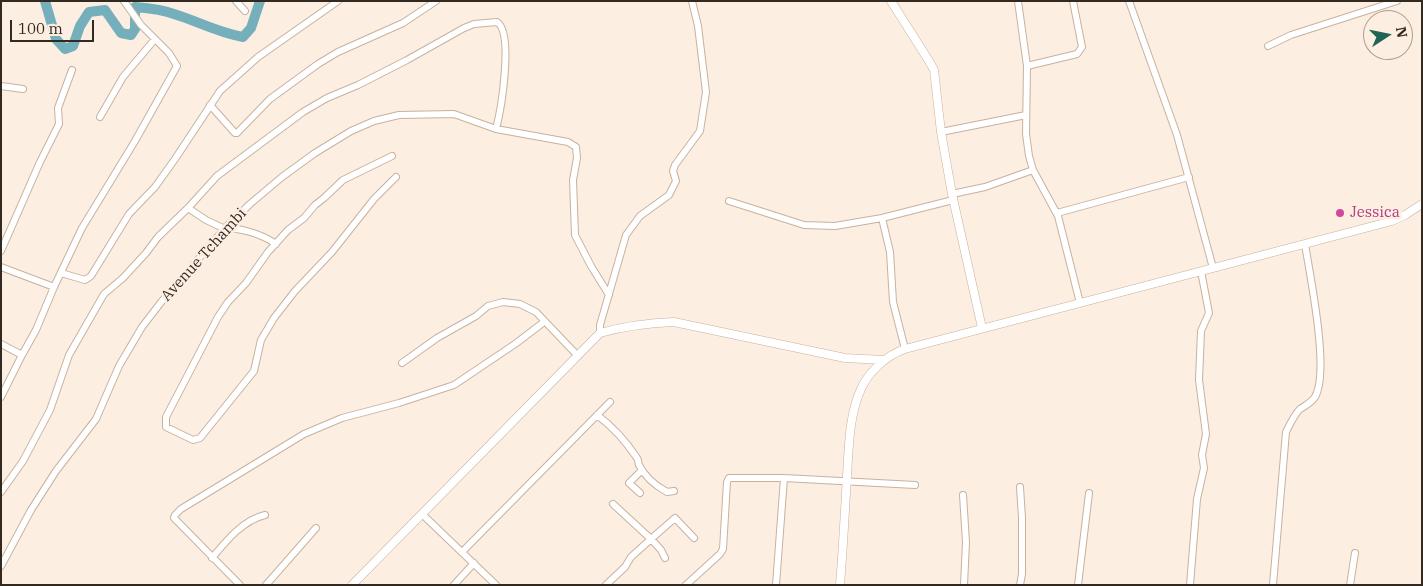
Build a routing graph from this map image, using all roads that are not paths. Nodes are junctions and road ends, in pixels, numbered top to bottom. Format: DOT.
graph roads {
  1 [pos="124,1"];
  2 [pos="236,1"];
  3 [pos="338,1"];
  4 [pos="436,1"];
  5 [pos="692,1"];
  6 [pos="891,1"];
  7 [pos="1018,1"];
  8 [pos="1073,1"];
  9 [pos="1129,1"];
  10 [pos="1397,1"];
  11 [pos="246,11"];
  12 [pos="154,39"];
  13 [pos="1268,46"];
  14 [pos="1027,66"];
  15 [pos="72,70"];
  16 [pos="1,86"];
  17 [pos="22,89"];
  18 [pos="210,105"];
  19 [pos="1026,115"];
  20 [pos="100,117"];
  21 [pos="496,129"];
  22 [pos="941,132"];
  23 [pos="392,156"];
  24 [pos="1034,170"];
  25 [pos="396,177"];
  26 [pos="1189,177"];
  27 [pos="952,197"];
  28 [pos="729,201"];
  29 [pos="1422,204"];
  30 [pos="188,208"];
  31 [pos="1057,213"];
  32 [pos="882,218"];
  33 [pos="225,228"];
  34 [pos="276,244"];
  35 [pos="1305,244"];
  36 [pos="1,251"];
  37 [pos="1,267"];
  38 [pos="1213,268"];
  39 [pos="1201,271"];
  40 [pos="61,273"];
  41 [pos="54,287"];
  42 [pos="609,295"];
  43 [pos="1080,303"];
  44 [pos="544,322"];
  45 [pos="982,328"];
  46 [pos="600,333"];
  47 [pos="1,344"];
  48 [pos="905,349"];
  49 [pos="22,355"];
  50 [pos="578,356"];
  51 [pos="884,360"];
  52 [pos="402,363"];
  53 [pos="1,397"];
  54 [pos="610,402"];
  55 [pos="597,415"];
  56 [pos="642,470"];
  57 [pos="784,478"];
  58 [pos="847,482"];
  59 [pos="915,485"];
  60 [pos="1020,487"];
  61 [pos="674,491"];
  62 [pos="1,492"];
  63 [pos="640,493"];
  64 [pos="1089,493"];
  65 [pos="963,495"];
  66 [pos="613,504"];
  67 [pos="265,514"];
  68 [pos="422,514"];
  69 [pos="316,528"];
  70 [pos="694,538"];
  71 [pos="651,539"];
  72 [pos="462,552"];
  73 [pos="1355,553"];
  74 [pos="212,558"];
  75 [pos="665,558"];
  76 [pos="474,563"];
  77 [pos="1,566"];
  78 [pos="240,585"];
  79 [pos="266,585"];
  80 [pos="352,585"];
  81 [pos="454,585"];
  82 [pos="496,585"];
  83 [pos="606,585"];
  84 [pos="686,585"];
  85 [pos="776,585"];
  86 [pos="840,585"];
  87 [pos="964,585"];
  88 [pos="1020,585"];
  89 [pos="1078,585"];
  90 [pos="1190,585"];
  91 [pos="1273,585"];
  92 [pos="1350,585"];
  1 -- 12 [label="street"];
  2 -- 11 [label="street"];
  3 -- 18 [label="street"];
  4 -- 18 [label="street"];
  5 -- 42 [label="street"];
  6 -- 22 [label="street"];
  7 -- 14 [label="street"];
  8 -- 14 [label="street"];
  9 -- 26 [label="street"];
  10 -- 13 [label="street"];
  12 -- 20 [label="street"];
  12 -- 40 [label="street"];
  14 -- 19 [label="street"];
  15 -- 36 [label="street"];
  16 -- 17 [label="street"];
  18 -- 40 [label="street"];
  19 -- 22 [label="street"];
  19 -- 24 [label="street"];
  21 -- 30 [label="street"];
  21 -- 33 [label="street, Avenue Tchambi"];
  21 -- 42 [label="street, Avenue Tchambi"];
  22 -- 27 [label="street"];
  23 -- 34 [label="street"];
  24 -- 27 [label="street"];
  24 -- 43 [label="street"];
  25 -- 34 [label="street"];
  26 -- 31 [label="street"];
  26 -- 38 [label="street"];
  27 -- 32 [label="street"];
  27 -- 45 [label="street"];
  28 -- 32 [label="street"];
  29 -- 35 [label="street"];
  30 -- 33 [label="street"];
  30 -- 62 [label="street"];
  32 -- 48 [label="street"];
  33 -- 34 [label="street"];
  33 -- 77 [label="street, Avenue Tchambi"];
  35 -- 38 [label="street"];
  35 -- 91 [label="street"];
  37 -- 41 [label="street"];
  38 -- 39 [label="street"];
  39 -- 43 [label="street"];
  39 -- 90 [label="street"];
  40 -- 41 [label="street"];
  41 -- 49 [label="street"];
  42 -- 46 [label="street"];
  43 -- 45 [label="street"];
  44 -- 50 [label="street"];
  44 -- 52 [label="street"];
  44 -- 74 [label="street"];
  45 -- 48 [label="street"];
  46 -- 50 [label="street"];
  46 -- 51 [label="street"];
  47 -- 49 [label="street"];
  48 -- 51 [label="street"];
  49 -- 53 [label="street"];
  50 -- 68 [label="street"];
  51 -- 58 [label="street"];
  54 -- 55 [label="street"];
  55 -- 56 [label="street"];
  55 -- 72 [label="street"];
  56 -- 61 [label="street"];
  56 -- 63 [label="street"];
  57 -- 58 [label="street"];
  57 -- 84 [label="street"];
  57 -- 85 [label="street"];
  58 -- 59 [label="street"];
  58 -- 86 [label="street"];
  60 -- 88 [label="street"];
  64 -- 89 [label="street"];
  65 -- 87 [label="street"];
  66 -- 71 [label="street"];
  67 -- 74 [label="street"];
  68 -- 72 [label="street"];
  68 -- 80 [label="street"];
  69 -- 79 [label="street"];
  70 -- 71 [label="street"];
  71 -- 75 [label="street"];
  71 -- 83 [label="street"];
  72 -- 76 [label="street"];
  73 -- 92 [label="street"];
  74 -- 78 [label="street"];
  76 -- 81 [label="street"];
  76 -- 82 [label="street"];
}
